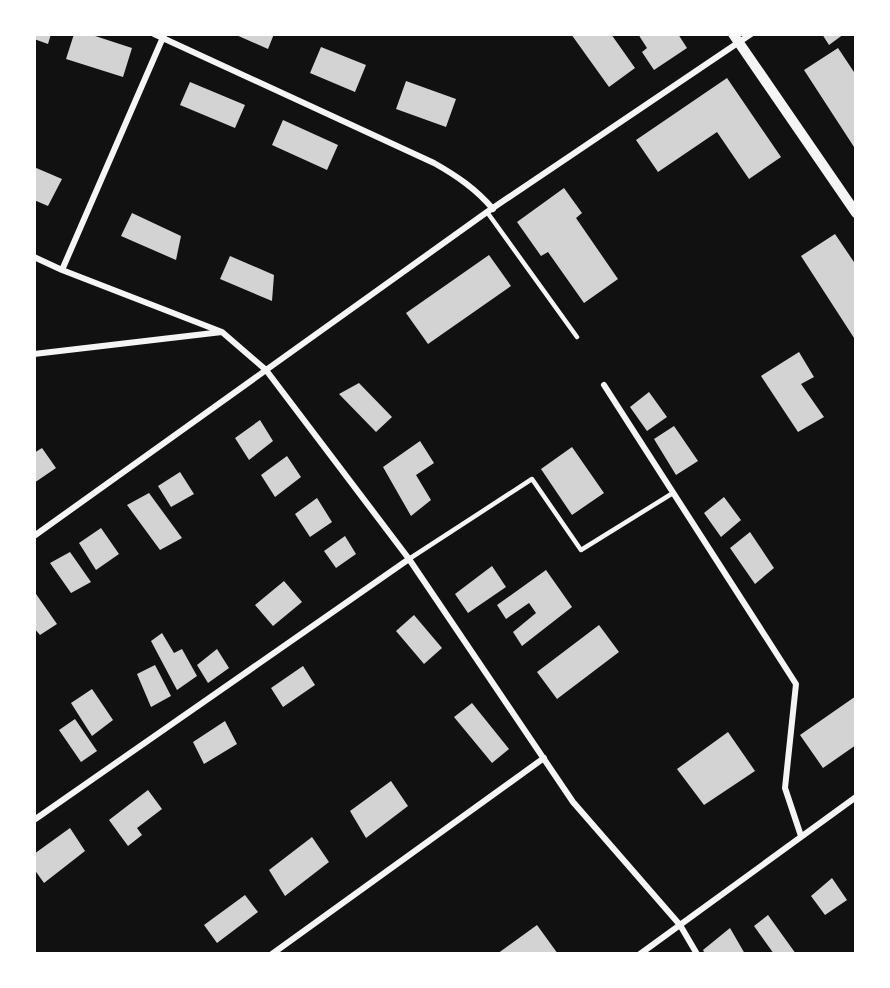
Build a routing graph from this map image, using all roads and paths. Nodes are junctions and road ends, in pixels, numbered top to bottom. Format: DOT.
graph roads {
  1 [pos="154,34"];
  2 [pos="751,34"];
  3 [pos="164,36"];
  4 [pos="735,39"];
  5 [pos="490,210"];
  6 [pos="855,213"];
  7 [pos="34,257"];
  8 [pos="62,270"];
  9 [pos="222,332"];
  10 [pos="577,337"];
  11 [pos="34,354"];
  12 [pos="266,370"];
  13 [pos="604,385"];
  14 [pos="673,493"];
  15 [pos="34,536"];
  16 [pos="409,559"];
  17 [pos="544,758"];
  18 [pos="855,797"];
  19 [pos="34,820"];
  20 [pos="801,836"];
  21 [pos="680,925"];
  22 [pos="272,954"];
  23 [pos="640,954"];
  24 [pos="697,954"];
  1 -- 3 [label="street"];
  2 -- 4 [label="street"];
  3 -- 5 [label="street"];
  3 -- 8 [label="street"];
  4 -- 5 [label="street"];
  4 -- 6 [label="street"];
  5 -- 10 [label="lane"];
  5 -- 12 [label="street"];
  7 -- 8 [label="street"];
  8 -- 9 [label="street"];
  9 -- 11 [label="street"];
  9 -- 12 [label="street"];
  12 -- 15 [label="street"];
  12 -- 16 [label="street"];
  13 -- 14 [label="street"];
  14 -- 16 [label="lane"];
  14 -- 20 [label="street"];
  16 -- 17 [label="street"];
  16 -- 19 [label="street"];
  17 -- 21 [label="street"];
  17 -- 22 [label="street"];
  18 -- 20 [label="street"];
  20 -- 21 [label="street"];
  21 -- 23 [label="street"];
  21 -- 24 [label="street"];
}
